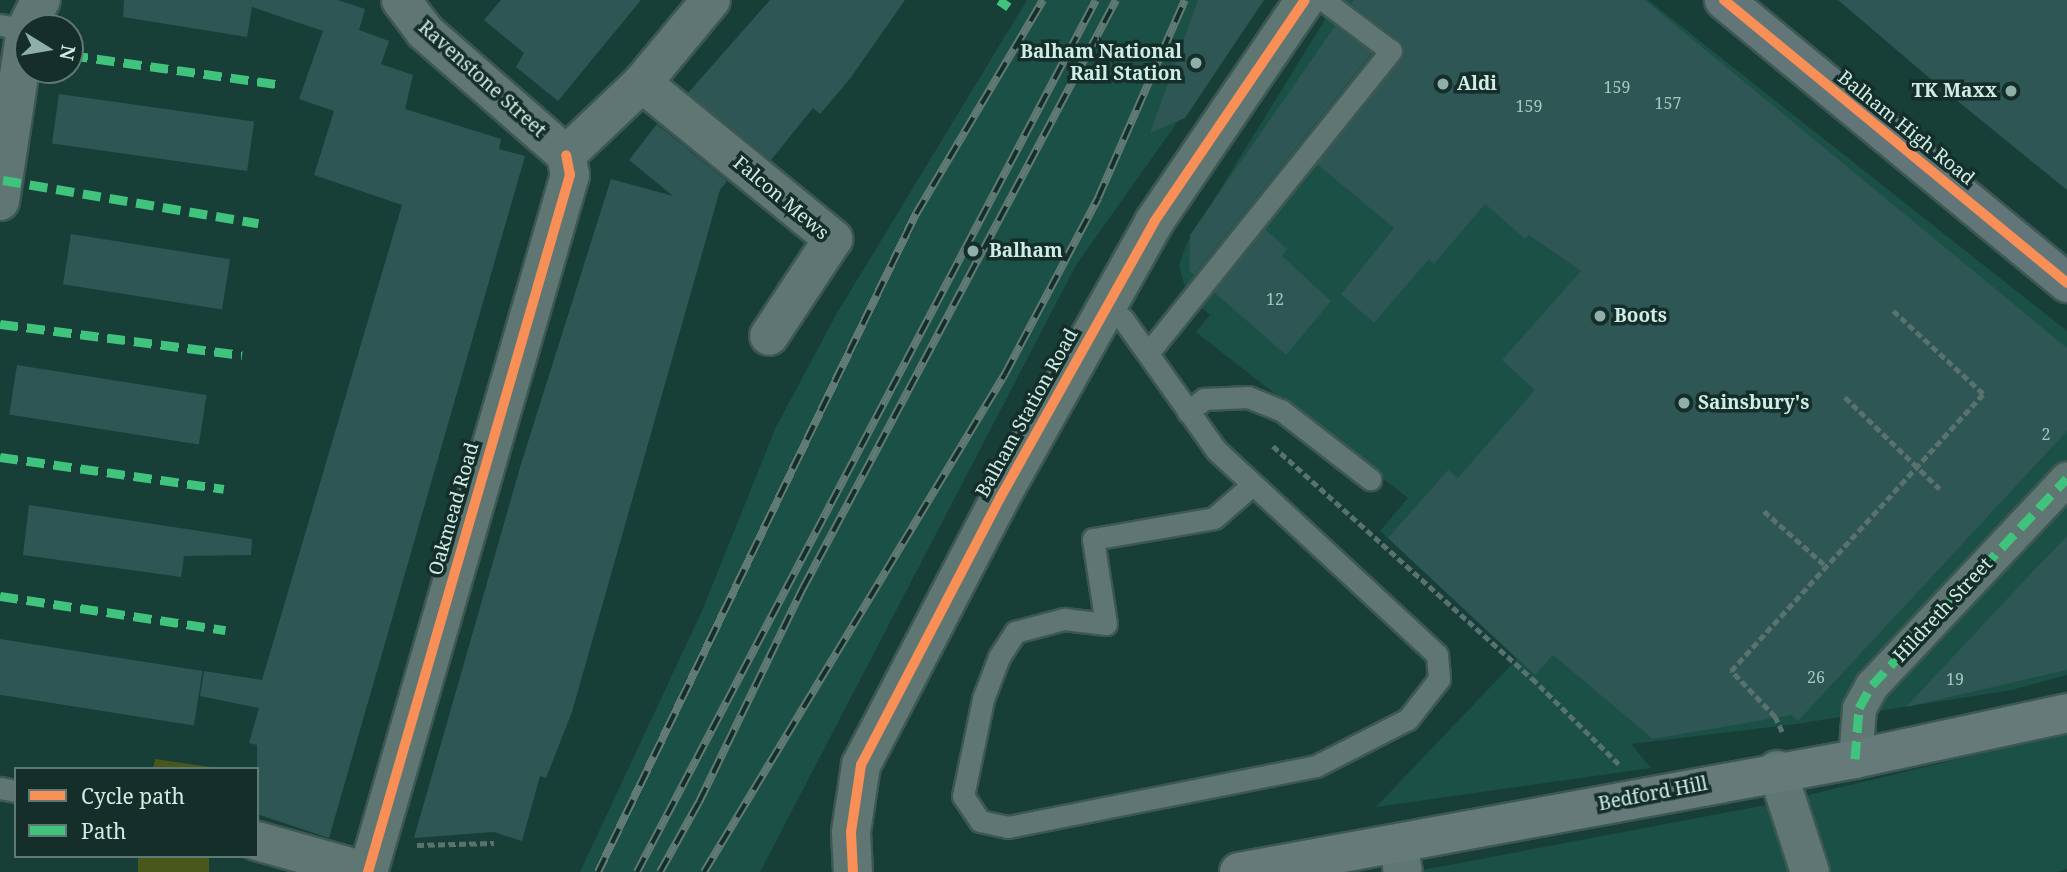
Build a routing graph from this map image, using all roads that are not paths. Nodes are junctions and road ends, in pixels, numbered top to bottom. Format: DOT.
graph roads {
  1 [pos="401,0"];
  2 [pos="711,0"];
  3 [pos="1305,0"];
  4 [pos="1323,0"];
  5 [pos="1724,0"];
  6 [pos="642,83"];
  7 [pos="14,84"];
  8 [pos="566,155"];
  9 [pos="0,201"];
  10 [pos="2067,283"];
  11 [pos="1105,306"];
  12 [pos="769,336"];
  13 [pos="1147,353"];
  14 [pos="1188,412"];
  15 [pos="2067,478"];
  16 [pos="1370,479"];
  17 [pos="1251,486"];
  18 [pos="2067,713"];
  19 [pos="1780,753"];
  20 [pos="1855,759"];
  21 [pos="259,842"];
  22 [pos="1401,859"];
  23 [pos="368,872"];
  24 [pos="853,872"];
  25 [pos="1239,872"];
  26 [pos="1810,872"];
  1 -- 8 [label="street, Ravenstone Street"];
  2 -- 6 [label="street"];
  3 -- 11 [label="street, Balham Station Road"];
  4 -- 13 [label="lane"];
  5 -- 10 [label="highway, Balham High Road"];
  6 -- 8 [label="street"];
  6 -- 12 [label="street, Falcon Mews"];
  7 -- 9 [label="street"];
  8 -- 23 [label="street, Oakmead Road"];
  11 -- 13 [label="lane"];
  11 -- 24 [label="street, Balham Station Road"];
  13 -- 14 [label="lane"];
  14 -- 16 [label="lane"];
  14 -- 17 [label="lane"];
  15 -- 20 [label="street, Hildreth Street"];
  17 -- 17 [label="lane"];
  18 -- 20 [label="main road, Bedford Hill"];
  19 -- 20 [label="main road, Bedford Hill"];
  19 -- 22 [label="main road, Bedford Hill"];
  19 -- 26 [label="street"];
  21 -- 23 [label="street"];
  22 -- 25 [label="main road, Bedford Hill"];
}
